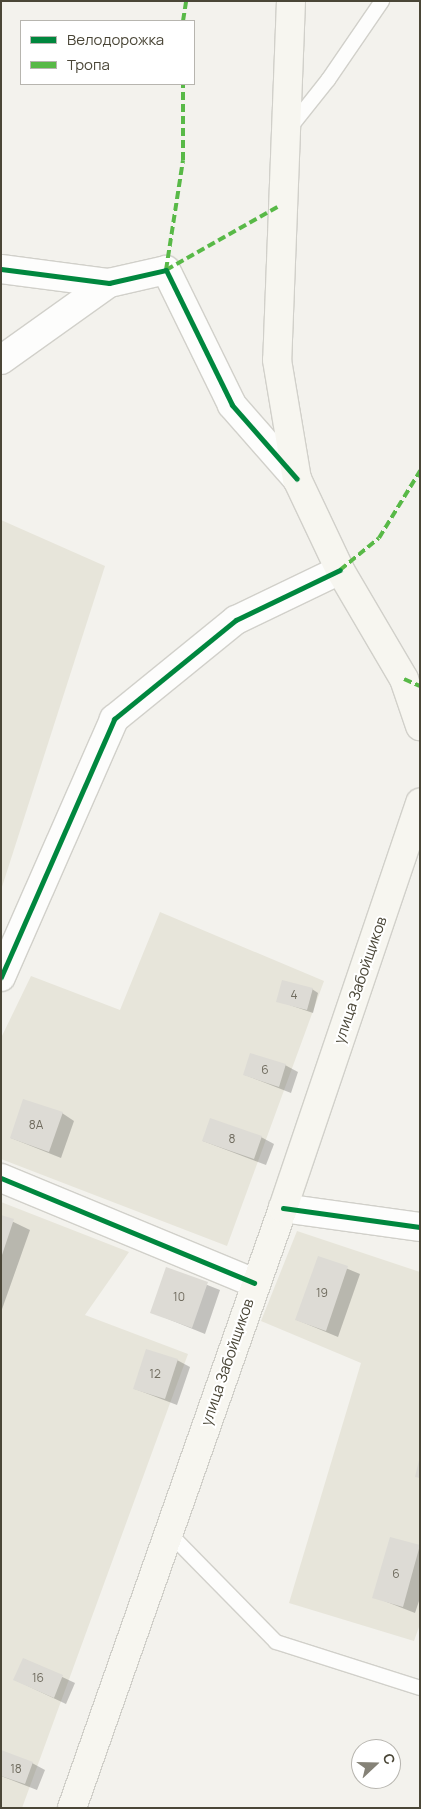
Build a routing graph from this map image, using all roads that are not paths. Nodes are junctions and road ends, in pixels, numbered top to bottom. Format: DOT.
graph roads {
  1 [pos="291,1"];
  2 [pos="382,1"];
  3 [pos="285,134"];
  4 [pos="1,269"];
  5 [pos="109,283"];
  6 [pos="1,360"];
  7 [pos="297,479"];
  8 [pos="340,570"];
  9 [pos="420,726"];
  10 [pos="420,803"];
  11 [pos="1,976"];
  12 [pos="1,1178"];
  13 [pos="283,1208"];
  14 [pos="420,1227"];
  15 [pos="254,1283"];
  16 [pos="168,1532"];
  17 [pos="420,1688"];
  18 [pos="72,1808"];
  1 -- 3 [label="main road"];
  2 -- 3 [label="lane"];
  3 -- 7 [label="main road"];
  4 -- 5 [label="street"];
  5 -- 6 [label="street"];
  5 -- 7 [label="street"];
  7 -- 8 [label="main road"];
  8 -- 9 [label="main road"];
  8 -- 11 [label="street"];
  10 -- 13 [label="main road, улица Забойщиков"];
  12 -- 15 [label="street"];
  13 -- 14 [label="street"];
  13 -- 15 [label="main road, улица Забойщиков"];
  15 -- 16 [label="main road, улица Забойщиков"];
  16 -- 17 [label="lane"];
  16 -- 18 [label="main road, улица Забойщиков"];
}
